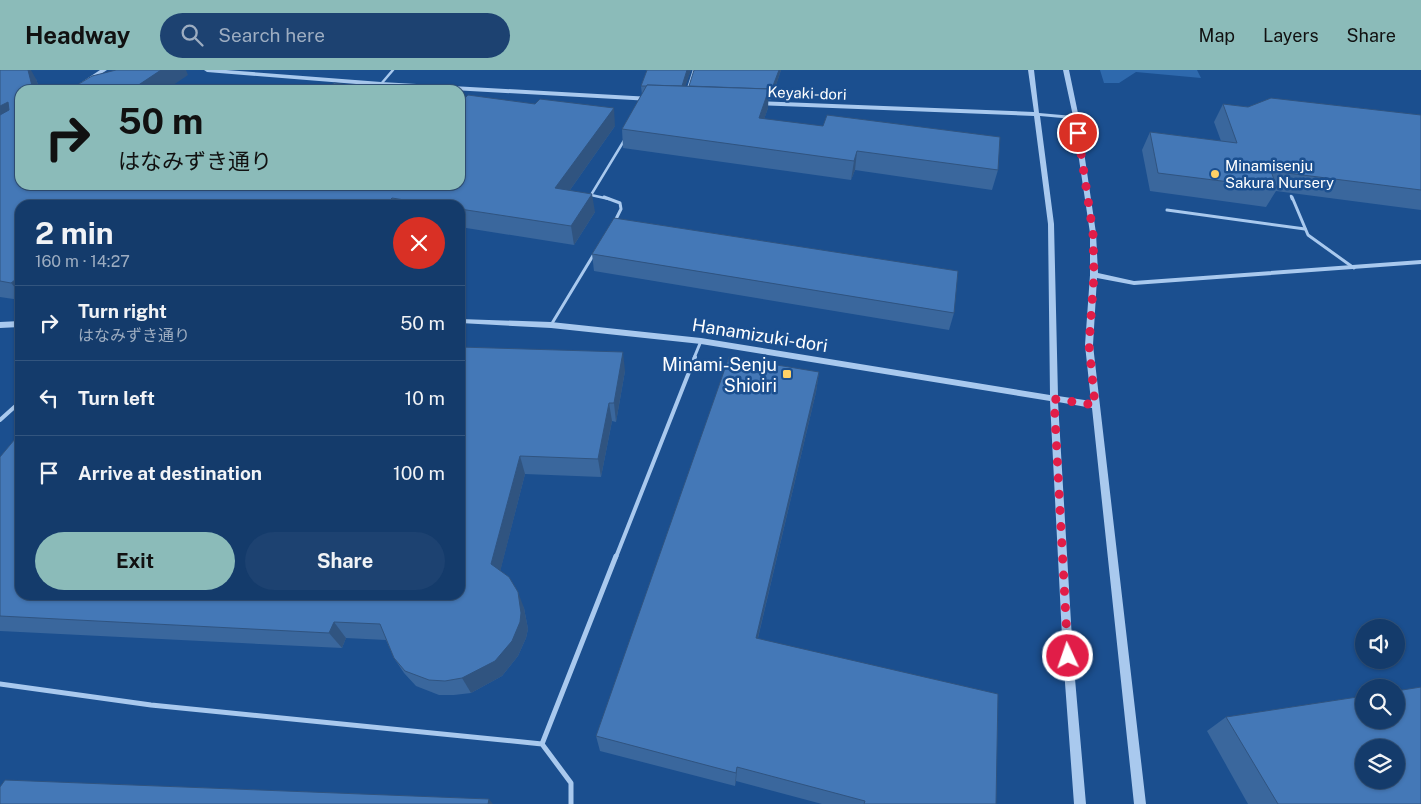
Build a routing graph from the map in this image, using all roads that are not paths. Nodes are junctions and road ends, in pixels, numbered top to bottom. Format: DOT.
graph roads {
  1 [pos="104,70"];
  2 [pos="207,70"];
  3 [pos="393,70"];
  4 [pos="694,70"];
  5 [pos="1031,70"];
  6 [pos="1066,70"];
  7 [pos="381,84"];
  8 [pos="81,85"];
  9 [pos="399,85"];
  10 [pos="465,89"];
  11 [pos="686,94"];
  12 [pos="647,99"];
  13 [pos="656,99"];
  14 [pos="754,103"];
  15 [pos="643,105"];
  16 [pos="1037,114"];
  17 [pos="1076,118"];
  18 [pos="625,138"];
  19 [pos="1291,196"];
  20 [pos="1167,210"];
  21 [pos="613,225"];
  22 [pos="1305,229"];
  23 [pos="597,250"];
  24 [pos="1421,262"];
  25 [pos="1354,268"];
  26 [pos="1094,275"];
  27 [pos="465,321"];
  28 [pos="15,324"];
  29 [pos="0,325"];
  30 [pos="551,325"];
  31 [pos="701,341"];
  32 [pos="1054,399"];
  33 [pos="1095,405"];
  34 [pos="15,406"];
  35 [pos="0,420"];
  36 [pos="0,684"];
  37 [pos="542,744"];
  38 [pos="571,804"];
  39 [pos="1080,804"];
  40 [pos="1140,804"];
  1 -- 8 [label="street"];
  2 -- 7 [label="street"];
  3 -- 7 [label="lane"];
  4 -- 11 [label="lane"];
  5 -- 16 [label="street"];
  6 -- 17 [label="street"];
  7 -- 9 [label="street"];
  10 -- 12 [label="street"];
  12 -- 13 [label="street"];
  12 -- 15 [label="lane"];
  14 -- 16 [label="street, Keyaki-dori"];
  16 -- 17 [label="street, Keyaki-dori"];
  16 -- 32 [label="street"];
  17 -- 26 [label="street"];
  18 -- 21 [label="lane"];
  19 -- 22 [label="lane"];
  20 -- 22 [label="lane"];
  22 -- 25 [label="lane"];
  23 -- 30 [label="lane"];
  24 -- 25 [label="street"];
  25 -- 26 [label="street"];
  26 -- 33 [label="street"];
  27 -- 30 [label="street, Hanamizuki-dori"];
  28 -- 29 [label="street"];
  30 -- 31 [label="street, Hanamizuki-dori"];
  31 -- 32 [label="street, Hanamizuki-dori"];
  31 -- 37 [label="lane"];
  32 -- 33 [label="street, Hanamizuki-dori"];
  32 -- 39 [label="street"];
  33 -- 40 [label="street"];
  34 -- 35 [label="lane"];
  36 -- 37 [label="lane"];
  37 -- 38 [label="lane"];
}
